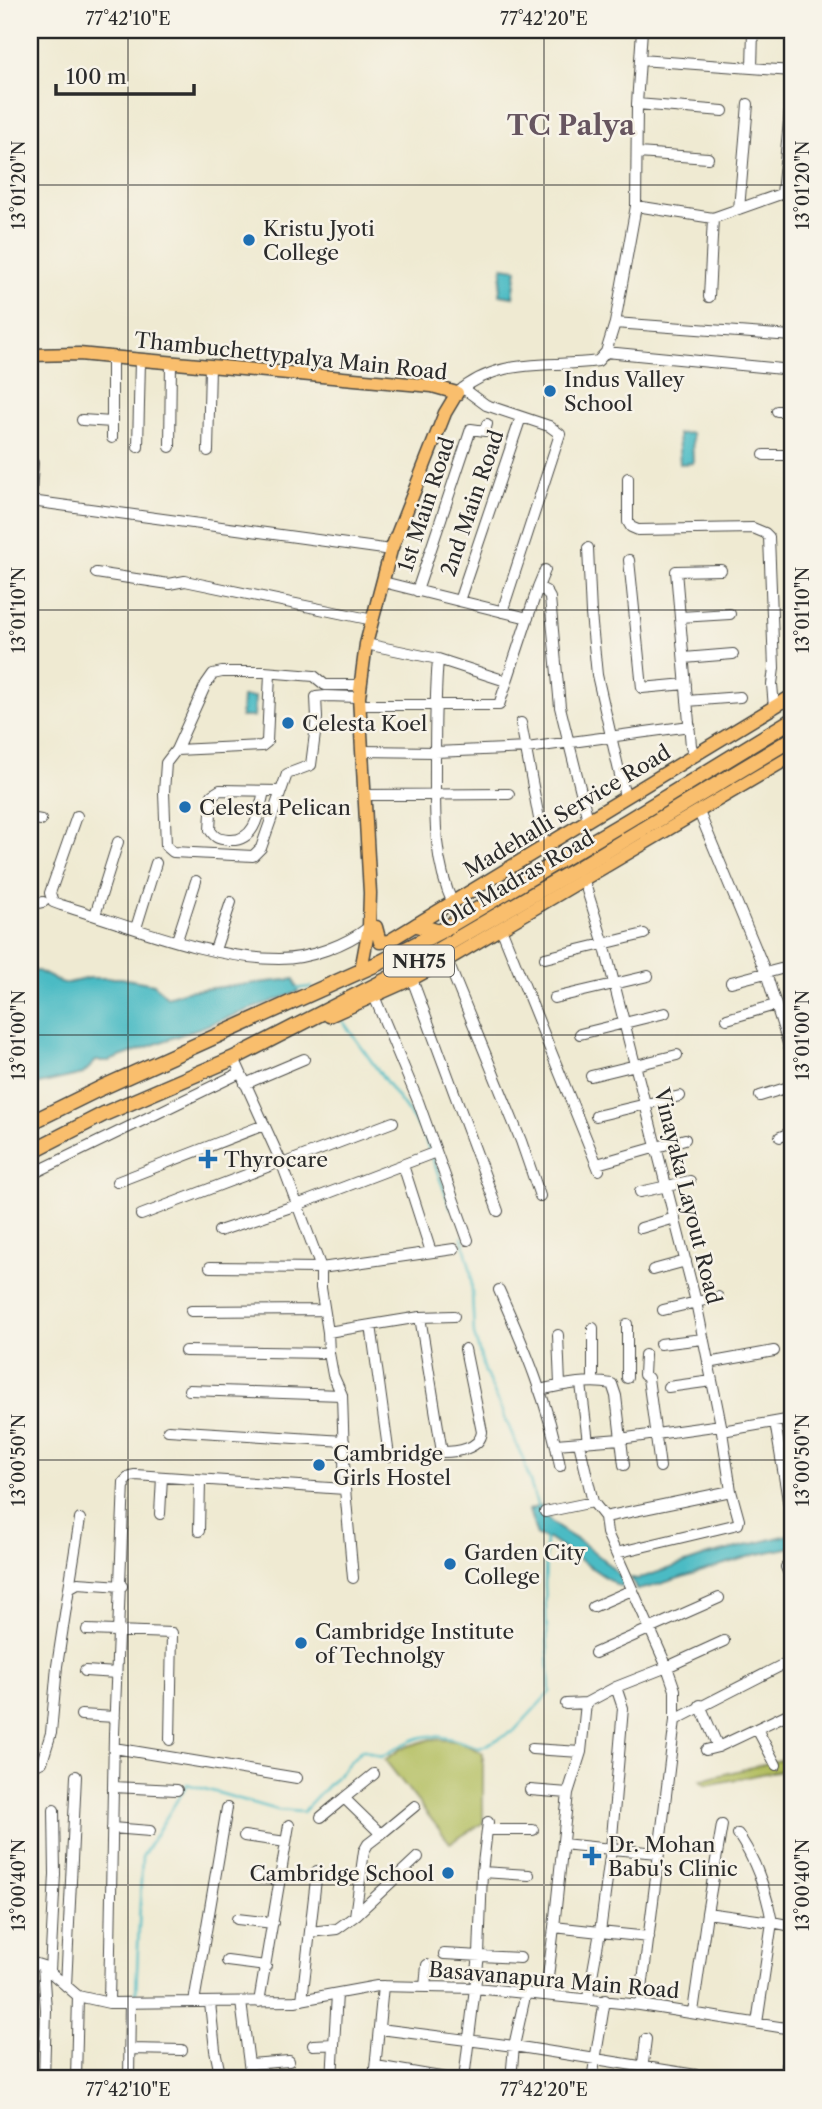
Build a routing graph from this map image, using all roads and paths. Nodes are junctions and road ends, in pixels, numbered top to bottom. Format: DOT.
graph roads {
  1 [pos="642,30"];
  2 [pos="753,30"];
  3 [pos="640,60"];
  4 [pos="752,68"];
  5 [pos="792,71"];
  6 [pos="638,104"];
  7 [pos="748,104"];
  8 [pos="790,110"];
  9 [pos="723,111"];
  10 [pos="638,153"];
  11 [pos="708,158"];
  12 [pos="787,192"];
  13 [pos="636,206"];
  14 [pos="739,209"];
  15 [pos="713,218"];
  16 [pos="709,298"];
  17 [pos="615,323"];
  18 [pos="792,336"];
  19 [pos="606,352"];
  20 [pos="30,355"];
  21 [pos="112,357"];
  22 [pos="140,359"];
  23 [pos="171,362"];
  24 [pos="210,366"];
  25 [pos="792,370"];
  26 [pos="460,391"];
  27 [pos="778,411"];
  28 [pos="792,411"];
  29 [pos="521,417"];
  30 [pos="82,420"];
  31 [pos="112,422"];
  32 [pos="487,424"];
  33 [pos="112,438"];
  34 [pos="138,447"];
  35 [pos="170,447"];
  36 [pos="208,451"];
  37 [pos="792,455"];
  38 [pos="764,456"];
  39 [pos="33,463"];
  40 [pos="628,478"];
  41 [pos="30,506"];
  42 [pos="587,548"];
  43 [pos="391,550"];
  44 [pos="629,560"];
  45 [pos="545,570"];
  46 [pos="721,570"];
  47 [pos="96,573"];
  48 [pos="383,582"];
  49 [pos="538,587"];
  50 [pos="417,591"];
  51 [pos="459,601"];
  52 [pos="502,612"];
  53 [pos="730,614"];
  54 [pos="680,617"];
  55 [pos="528,618"];
  56 [pos="373,620"];
  57 [pos="366,644"];
  58 [pos="733,654"];
  59 [pos="684,658"];
  60 [pos="438,659"];
  61 [pos="270,673"];
  62 [pos="314,676"];
  63 [pos="506,681"];
  64 [pos="686,684"];
  65 [pos="360,696"];
  66 [pos="792,696"];
  67 [pos="740,697"];
  68 [pos="316,698"];
  69 [pos="687,701"];
  70 [pos="435,705"];
  71 [pos="774,708"];
  72 [pos="792,720"];
  73 [pos="521,723"];
  74 [pos="690,726"];
  75 [pos="610,736"];
  76 [pos="792,739"];
  77 [pos="567,742"];
  78 [pos="527,748"];
  79 [pos="176,750"];
  80 [pos="362,751"];
  81 [pos="435,752"];
  82 [pos="695,756"];
  83 [pos="792,756"];
  84 [pos="264,791"];
  85 [pos="281,791"];
  86 [pos="509,794"];
  87 [pos="365,795"];
  88 [pos="435,795"];
  89 [pos="625,797"];
  90 [pos="699,812"];
  91 [pos="77,816"];
  92 [pos="30,818"];
  93 [pos="41,820"];
  94 [pos="588,820"];
  95 [pos="226,839"];
  96 [pos="118,842"];
  97 [pos="544,845"];
  98 [pos="226,854"];
  99 [pos="156,863"];
  100 [pos="196,881"];
  101 [pos="584,881"];
  102 [pos="43,902"];
  103 [pos="231,902"];
  104 [pos="453,904"];
  105 [pos="30,905"];
  106 [pos="95,915"];
  107 [pos="417,925"];
  108 [pos="369,927"];
  109 [pos="136,928"];
  110 [pos="501,928"];
  111 [pos="439,932"];
  112 [pos="644,934"];
  113 [pos="177,940"];
  114 [pos="604,944"];
  115 [pos="215,950"];
  116 [pos="545,958"];
  117 [pos="447,960"];
  118 [pos="792,966"];
  119 [pos="362,970"];
  120 [pos="766,973"];
  121 [pos="648,976"];
  122 [pos="412,979"];
  123 [pos="731,982"];
  124 [pos="613,984"];
  125 [pos="374,996"];
  126 [pos="554,998"];
  127 [pos="775,1004"];
  128 [pos="665,1013"];
  129 [pos="312,1018"];
  130 [pos="727,1019"];
  131 [pos="623,1022"];
  132 [pos="787,1026"];
  133 [pos="580,1034"];
  134 [pos="677,1055"];
  135 [pos="792,1056"];
  136 [pos="233,1058"];
  137 [pos="304,1059"];
  138 [pos="634,1065"];
  139 [pos="240,1073"];
  140 [pos="591,1076"];
  141 [pos="245,1084"];
  142 [pos="792,1086"];
  143 [pos="680,1096"];
  144 [pos="761,1096"];
  145 [pos="644,1104"];
  146 [pos="596,1116"];
  147 [pos="393,1122"];
  148 [pos="30,1123"];
  149 [pos="264,1125"];
  150 [pos="792,1132"];
  151 [pos="780,1137"];
  152 [pos="685,1139"];
  153 [pos="656,1147"];
  154 [pos="30,1152"];
  155 [pos="433,1153"];
  156 [pos="281,1163"];
  157 [pos="403,1165"];
  158 [pos="30,1175"];
  159 [pos="117,1181"];
  160 [pos="690,1181"];
  161 [pos="666,1186"];
  162 [pos="640,1192"];
  163 [pos="540,1196"];
  164 [pos="297,1205"];
  165 [pos="498,1211"];
  166 [pos="141,1215"];
  167 [pos="675,1218"];
  168 [pos="641,1228"];
  169 [pos="219,1231"];
  170 [pos="468,1240"];
  171 [pos="454,1248"];
  172 [pos="431,1252"];
  173 [pos="686,1261"];
  174 [pos="210,1267"];
  175 [pos="321,1268"];
  176 [pos="653,1270"];
  177 [pos="499,1290"];
  178 [pos="719,1297"];
  179 [pos="696,1302"];
  180 [pos="323,1310"];
  181 [pos="663,1310"];
  182 [pos="191,1311"];
  183 [pos="454,1315"];
  184 [pos="420,1317"];
  185 [pos="627,1324"];
  186 [pos="371,1325"];
  187 [pos="593,1328"];
  188 [pos="328,1332"];
  189 [pos="558,1335"];
  190 [pos="703,1339"];
  191 [pos="660,1344"];
  192 [pos="465,1349"];
  193 [pos="185,1351"];
  194 [pos="774,1351"];
  195 [pos="329,1353"];
  196 [pos="645,1355"];
  197 [pos="708,1363"];
  198 [pos="644,1375"];
  199 [pos="627,1378"];
  200 [pos="712,1381"];
  201 [pos="593,1382"];
  202 [pos="581,1384"];
  203 [pos="612,1384"];
  204 [pos="560,1385"];
  205 [pos="668,1387"];
  206 [pos="188,1390"];
  207 [pos="539,1391"];
  208 [pos="342,1395"];
  209 [pos="792,1419"];
  210 [pos="775,1422"];
  211 [pos="721,1428"];
  212 [pos="168,1430"];
  213 [pos="656,1435"];
  214 [pos="620,1439"];
  215 [pos="344,1441"];
  216 [pos="584,1443"];
  217 [pos="556,1444"];
  218 [pos="389,1456"];
  219 [pos="624,1465"];
  220 [pos="560,1466"];
  221 [pos="660,1467"];
  222 [pos="162,1477"];
  223 [pos="200,1480"];
  224 [pos="345,1489"];
  225 [pos="731,1491"];
  226 [pos="593,1502"];
  227 [pos="545,1512"];
  228 [pos="790,1512"];
  229 [pos="160,1514"];
  230 [pos="605,1517"];
  231 [pos="80,1519"];
  232 [pos="199,1531"];
  233 [pos="616,1553"];
  234 [pos="792,1564"];
  235 [pos="353,1578"];
  236 [pos="792,1581"];
  237 [pos="122,1586"];
  238 [pos="69,1588"];
  239 [pos="632,1590"];
  240 [pos="719,1598"];
  241 [pos="593,1607"];
  242 [pos="87,1630"];
  243 [pos="119,1630"];
  244 [pos="650,1630"];
  245 [pos="724,1641"];
  246 [pos="595,1653"];
  247 [pos="792,1661"];
  248 [pos="667,1667"];
  249 [pos="85,1671"];
  250 [pos="117,1673"];
  251 [pos="616,1687"];
  252 [pos="586,1703"];
  253 [pos="566,1704"];
  254 [pos="700,1705"];
  255 [pos="792,1712"];
  256 [pos="81,1715"];
  257 [pos="115,1717"];
  258 [pos="675,1720"];
  259 [pos="757,1729"];
  260 [pos="170,1740"];
  261 [pos="718,1747"];
  262 [pos="114,1748"];
  263 [pos="532,1749"];
  264 [pos="706,1751"];
  265 [pos="581,1752"];
  266 [pos="30,1763"];
  267 [pos="776,1765"];
  268 [pos="374,1774"];
  269 [pos="76,1776"];
  270 [pos="296,1778"];
  271 [pos="113,1787"];
  272 [pos="177,1790"];
  273 [pos="530,1790"];
  274 [pos="568,1793"];
  275 [pos="344,1798"];
  276 [pos="415,1806"];
  277 [pos="227,1808"];
  278 [pos="54,1810"];
  279 [pos="321,1817"];
  280 [pos="289,1825"];
  281 [pos="722,1825"];
  282 [pos="112,1828"];
  283 [pos="533,1830"];
  284 [pos="150,1831"];
  285 [pos="380,1834"];
  286 [pos="738,1834"];
  287 [pos="244,1836"];
  288 [pos="286,1842"];
  289 [pos="563,1844"];
  290 [pos="611,1849"];
  291 [pos="659,1853"];
  292 [pos="418,1857"];
  293 [pos="317,1871"];
  294 [pos="482,1872"];
  295 [pos="55,1874"];
  296 [pos="72,1875"];
  297 [pos="529,1875"];
  298 [pos="257,1877"];
  299 [pos="280,1880"];
  300 [pos="707,1913"];
  301 [pos="355,1916"];
  302 [pos="237,1919"];
  303 [pos="772,1922"];
  304 [pos="273,1923"];
  305 [pos="554,1927"];
  306 [pos="792,1927"];
  307 [pos="310,1932"];
  308 [pos="600,1932"];
  309 [pos="649,1937"];
  310 [pos="443,1954"];
  311 [pos="479,1955"];
  312 [pos="520,1958"];
  313 [pos="227,1961"];
  314 [pos="30,1962"];
  315 [pos="427,1965"];
  316 [pos="266,1966"];
  317 [pos="47,1969"];
  318 [pos="66,1986"];
  319 [pos="383,1986"];
  320 [pos="425,1987"];
  321 [pos="476,1988"];
  322 [pos="526,1993"];
  323 [pos="337,1994"];
  324 [pos="545,1994"];
  325 [pos="78,1996"];
  326 [pos="588,1998"];
  327 [pos="605,2000"];
  328 [pos="295,2001"];
  329 [pos="194,2002"];
  330 [pos="241,2002"];
  331 [pos="259,2002"];
  332 [pos="108,2003"];
  333 [pos="130,2003"];
  334 [pos="210,2003"];
  335 [pos="640,2005"];
  336 [pos="693,2012"];
  337 [pos="757,2023"];
  338 [pos="380,2029"];
  339 [pos="791,2029"];
  340 [pos="646,2039"];
  341 [pos="469,2040"];
  342 [pos="313,2045"];
  343 [pos="334,2045"];
  344 [pos="514,2046"];
  345 [pos="130,2049"];
  346 [pos="182,2050"];
  347 [pos="595,2059"];
  348 [pos="289,2061"];
  349 [pos="250,2064"];
  350 [pos="376,2066"];
  351 [pos="642,2068"];
  352 [pos="44,2079"];
  353 [pos="76,2079"];
  354 [pos="128,2079"];
  355 [pos="221,2079"];
  356 [pos="251,2079"];
  357 [pos="332,2079"];
  358 [pos="374,2079"];
  359 [pos="452,2079"];
  360 [pos="464,2079"];
  361 [pos="511,2079"];
  362 [pos="592,2079"];
  363 [pos="641,2079"];
  364 [pos="721,2079"];
  365 [pos="786,2079"];
  1 -- 3 [label="street"];
  2 -- 4 [label="street"];
  3 -- 4 [label="street"];
  3 -- 6 [label="street"];
  4 -- 5 [label="street"];
  6 -- 9 [label="street"];
  6 -- 10 [label="street"];
  7 -- 14 [label="street"];
  8 -- 12 [label="street"];
  10 -- 11 [label="street"];
  10 -- 13 [label="street"];
  12 -- 14 [label="street"];
  13 -- 15 [label="street"];
  13 -- 17 [label="street"];
  14 -- 15 [label="street"];
  15 -- 16 [label="street"];
  17 -- 18 [label="street"];
  17 -- 19 [label="street"];
  19 -- 25 [label="street"];
  19 -- 26 [label="street"];
  20 -- 21 [label="main road, Thambuchettypalya Main Road"];
  21 -- 22 [label="main road, Thambuchettypalya Main Road"];
  21 -- 31 [label="street"];
  22 -- 23 [label="main road, Thambuchettypalya Main Road"];
  22 -- 34 [label="street"];
  23 -- 24 [label="main road, Thambuchettypalya Main Road"];
  23 -- 35 [label="street"];
  24 -- 26 [label="main road, Thambuchettypalya Main Road"];
  24 -- 36 [label="street"];
  26 -- 29 [label="street"];
  26 -- 43 [label="main road, Thambuchettypalya Main Road"];
  27 -- 28 [label="street"];
  29 -- 51 [label="street, 2nd Main Road"];
  29 -- 52 [label="street"];
  30 -- 31 [label="street"];
  31 -- 33 [label="street"];
  32 -- 50 [label="street, 1st Main Road"];
  37 -- 38 [label="street"];
  39 -- 41 [label="street"];
  40 -- 71 [label="street"];
  41 -- 43 [label="street"];
  42 -- 75 [label="street"];
  43 -- 48 [label="main road, Thambuchettypalya Main Road"];
  44 -- 64 [label="street"];
  45 -- 49 [label="street"];
  46 -- 54 [label="street"];
  47 -- 56 [label="street"];
  48 -- 50 [label="street"];
  48 -- 56 [label="main road, Thambuchettypalya Main Road"];
  49 -- 55 [label="street"];
  49 -- 77 [label="street"];
  50 -- 51 [label="street"];
  51 -- 52 [label="street"];
  52 -- 55 [label="street"];
  53 -- 54 [label="street"];
  54 -- 59 [label="street"];
  55 -- 63 [label="street"];
  56 -- 57 [label="main road, Thambuchettypalya Main Road"];
  57 -- 60 [label="street"];
  57 -- 65 [label="main road, Thambuchettypalya Main Road"];
  58 -- 59 [label="street"];
  59 -- 64 [label="street"];
  60 -- 63 [label="street"];
  60 -- 70 [label="street"];
  61 -- 62 [label="street"];
  61 -- 79 [label="street"];
  61 -- 79 [label="street"];
  62 -- 65 [label="street"];
  62 -- 68 [label="street"];
  63 -- 70 [label="street"];
  64 -- 69 [label="street"];
  65 -- 68 [label="street"];
  65 -- 70 [label="street"];
  65 -- 80 [label="main road, Thambuchettypalya Main Road"];
  66 -- 71 [label="main road, Madehalli Service Road"];
  67 -- 69 [label="street"];
  68 -- 85 [label="street"];
  69 -- 74 [label="street"];
  70 -- 81 [label="street"];
  71 -- 82 [label="main road, Madehalli Service Road"];
  72 -- 111 [label="highway, Old Madras Road / NH75"];
  73 -- 78 [label="street"];
  74 -- 75 [label="street"];
  74 -- 82 [label="street"];
  75 -- 77 [label="street"];
  75 -- 89 [label="street"];
  76 -- 129 [label="highway, Old Madras Road / NH75"];
  77 -- 78 [label="street"];
  77 -- 94 [label="street"];
  78 -- 81 [label="street"];
  78 -- 97 [label="street"];
  79 -- 98 [label="street"];
  80 -- 81 [label="street"];
  80 -- 87 [label="main road, Thambuchettypalya Main Road"];
  81 -- 88 [label="street"];
  82 -- 89 [label="main road, Madehalli Service Road"];
  83 -- 90 [label="main road"];
  84 -- 85 [label="street"];
  84 -- 95 [label="street"];
  84 -- 95 [label="street"];
  85 -- 98 [label="street"];
  86 -- 88 [label="street"];
  87 -- 88 [label="street"];
  87 -- 108 [label="main road, Thambuchettypalya Main Road"];
  88 -- 104 [label="street"];
  89 -- 94 [label="main road, Madehalli Service Road"];
  90 -- 101 [label="main road"];
  90 -- 120 [label="street"];
  91 -- 106 [label="street"];
  92 -- 93 [label="street"];
  94 -- 97 [label="main road, Madehalli Service Road"];
  95 -- 98 [label="street"];
  96 -- 106 [label="street"];
  97 -- 104 [label="main road, Madehalli Service Road"];
  99 -- 109 [label="street"];
  100 -- 113 [label="street"];
  101 -- 110 [label="main road"];
  101 -- 114 [label="street, Vinayaka Layout Road"];
  102 -- 105 [label="street"];
  103 -- 115 [label="street"];
  104 -- 107 [label="main road, Madehalli Service Road"];
  106 -- 109 [label="street"];
  107 -- 108 [label="main road, Madehalli Service Road"];
  107 -- 111 [label="highway"];
  108 -- 115 [label="street"];
  108 -- 119 [label="main road, Thambuchettypalya Main Road"];
  109 -- 113 [label="street"];
  110 -- 117 [label="main road"];
  110 -- 153 [label="street"];
  111 -- 119 [label="highway, Old Madras Road / NH75"];
  112 -- 114 [label="street"];
  113 -- 115 [label="street"];
  114 -- 116 [label="street"];
  114 -- 124 [label="street, Vinayaka Layout Road"];
  117 -- 122 [label="main road"];
  117 -- 163 [label="street"];
  118 -- 120 [label="street"];
  119 -- 148 [label="highway, Old Madras Road / NH75"];
  120 -- 123 [label="street"];
  120 -- 127 [label="street"];
  121 -- 124 [label="street"];
  122 -- 125 [label="main road"];
  122 -- 165 [label="street"];
  124 -- 126 [label="street"];
  124 -- 131 [label="street, Vinayaka Layout Road"];
  125 -- 129 [label="main road"];
  125 -- 155 [label="street"];
  127 -- 130 [label="street"];
  127 -- 132 [label="street"];
  128 -- 131 [label="street"];
  129 -- 136 [label="highway, Old Madras Road / NH75"];
  131 -- 133 [label="street"];
  131 -- 138 [label="street, Vinayaka Layout Road"];
  132 -- 135 [label="street"];
  134 -- 138 [label="street"];
  136 -- 139 [label="street"];
  136 -- 154 [label="highway, Old Madras Road / NH75"];
  137 -- 141 [label="street"];
  138 -- 140 [label="street"];
  138 -- 145 [label="street, Vinayaka Layout Road"];
  139 -- 141 [label="street"];
  139 -- 158 [label="street"];
  141 -- 149 [label="street"];
  142 -- 144 [label="street"];
  143 -- 145 [label="street"];
  145 -- 146 [label="street"];
  145 -- 153 [label="street, Vinayaka Layout Road"];
  147 -- 156 [label="street"];
  149 -- 156 [label="street"];
  149 -- 159 [label="street"];
  150 -- 151 [label="street"];
  152 -- 153 [label="street"];
  153 -- 161 [label="street, Vinayaka Layout Road"];
  155 -- 157 [label="street"];
  155 -- 170 [label="street"];
  156 -- 164 [label="street"];
  156 -- 166 [label="street"];
  157 -- 164 [label="street"];
  157 -- 172 [label="street"];
  160 -- 161 [label="street"];
  161 -- 162 [label="street"];
  161 -- 167 [label="street, Vinayaka Layout Road"];
  164 -- 169 [label="street"];
  164 -- 175 [label="street"];
  167 -- 168 [label="street"];
  167 -- 173 [label="street, Vinayaka Layout Road"];
  171 -- 172 [label="street"];
  172 -- 175 [label="street"];
  173 -- 176 [label="street"];
  173 -- 179 [label="street, Vinayaka Layout Road"];
  174 -- 175 [label="street"];
  175 -- 180 [label="street"];
  177 -- 207 [label="street"];
  178 -- 179 [label="street"];
  179 -- 181 [label="street"];
  179 -- 190 [label="street, Vinayaka Layout Road"];
  180 -- 182 [label="street"];
  180 -- 188 [label="street"];
  183 -- 184 [label="street"];
  184 -- 186 [label="street"];
  184 -- 192 [label="street"];
  185 -- 199 [label="street"];
  186 -- 188 [label="street"];
  186 -- 218 [label="street"];
  187 -- 201 [label="street"];
  188 -- 195 [label="street"];
  189 -- 204 [label="street"];
  190 -- 191 [label="street"];
  190 -- 197 [label="street, Vinayaka Layout Road"];
  193 -- 195 [label="street"];
  194 -- 197 [label="street"];
  195 -- 208 [label="street"];
  196 -- 198 [label="street"];
  197 -- 200 [label="street, Vinayaka Layout Road"];
  198 -- 199 [label="street"];
  198 -- 213 [label="street"];
  199 -- 203 [label="street"];
  200 -- 205 [label="street"];
  200 -- 211 [label="street, Vinayaka Layout Road"];
  201 -- 202 [label="street"];
  201 -- 203 [label="street"];
  202 -- 204 [label="street"];
  202 -- 216 [label="street"];
  203 -- 214 [label="street"];
  204 -- 207 [label="street"];
  206 -- 208 [label="street"];
  207 -- 217 [label="street"];
  208 -- 215 [label="street"];
  209 -- 210 [label="street"];
  210 -- 211 [label="street"];
  210 -- 228 [label="street"];
  211 -- 213 [label="street"];
  211 -- 225 [label="street, Vinayaka Layout Road"];
  212 -- 215 [label="street"];
  213 -- 214 [label="street"];
  213 -- 221 [label="street"];
  214 -- 216 [label="street"];
  214 -- 219 [label="street"];
  215 -- 224 [label="street"];
  216 -- 217 [label="street"];
  216 -- 226 [label="street"];
  217 -- 220 [label="street"];
  222 -- 223 [label="street"];
  222 -- 229 [label="street"];
  222 -- 237 [label="street"];
  223 -- 224 [label="street"];
  223 -- 232 [label="street"];
  224 -- 235 [label="street"];
  225 -- 230 [label="street"];
  225 -- 233 [label="street, Vinayaka Layout Road"];
  226 -- 227 [label="street"];
  226 -- 230 [label="street"];
  230 -- 233 [label="street"];
  231 -- 238 [label="street"];
  233 -- 239 [label="street"];
  234 -- 236 [label="street"];
  237 -- 238 [label="street"];
  237 -- 243 [label="street"];
  238 -- 266 [label="street"];
  239 -- 241 [label="street"];
  239 -- 244 [label="street"];
  240 -- 244 [label="street"];
  242 -- 243 [label="street"];
  243 -- 250 [label="street"];
  243 -- 260 [label="street"];
  244 -- 246 [label="street"];
  244 -- 248 [label="street"];
  245 -- 248 [label="street"];
  247 -- 254 [label="street"];
  248 -- 251 [label="street"];
  248 -- 258 [label="street"];
  249 -- 250 [label="street"];
  250 -- 257 [label="street"];
  251 -- 252 [label="street"];
  251 -- 290 [label="street"];
  252 -- 253 [label="street"];
  252 -- 265 [label="street"];
  254 -- 258 [label="street"];
  254 -- 261 [label="street"];
  255 -- 259 [label="street"];
  256 -- 257 [label="street"];
  257 -- 262 [label="street"];
  258 -- 291 [label="street"];
  259 -- 261 [label="street"];
  259 -- 267 [label="street"];
  261 -- 264 [label="street"];
  262 -- 270 [label="street"];
  262 -- 271 [label="street"];
  263 -- 265 [label="street"];
  265 -- 274 [label="street"];
  268 -- 275 [label="street"];
  269 -- 296 [label="street"];
  271 -- 272 [label="street"];
  271 -- 282 [label="street"];
  273 -- 274 [label="street"];
  274 -- 289 [label="street"];
  275 -- 279 [label="street"];
  275 -- 285 [label="street"];
  276 -- 285 [label="street"];
  277 -- 329 [label="street"];
  278 -- 295 [label="street"];
  280 -- 288 [label="street"];
  281 -- 300 [label="street"];
  282 -- 284 [label="street"];
  282 -- 332 [label="street"];
  283 -- 294 [label="street"];
  285 -- 301 [label="street"];
  286 -- 303 [label="street"];
  287 -- 288 [label="street"];
  288 -- 299 [label="street"];
  289 -- 290 [label="street"];
  289 -- 305 [label="street"];
  290 -- 291 [label="street"];
  290 -- 308 [label="street"];
  291 -- 309 [label="street"];
  292 -- 301 [label="street"];
  293 -- 307 [label="street"];
  294 -- 297 [label="street"];
  294 -- 311 [label="street"];
  295 -- 296 [label="street"];
  295 -- 317 [label="street"];
  296 -- 318 [label="street"];
  298 -- 299 [label="street"];
  299 -- 304 [label="street"];
  300 -- 303 [label="street"];
  300 -- 336 [label="street"];
  301 -- 307 [label="street"];
  302 -- 304 [label="street"];
  303 -- 306 [label="street"];
  303 -- 337 [label="street"];
  304 -- 316 [label="street"];
  305 -- 308 [label="street"];
  305 -- 324 [label="street"];
  307 -- 328 [label="street"];
  308 -- 309 [label="street"];
  308 -- 326 [label="street"];
  309 -- 335 [label="street"];
  310 -- 311 [label="street"];
  311 -- 312 [label="street"];
  311 -- 321 [label="street"];
  313 -- 316 [label="street"];
  314 -- 317 [label="street, Basavanapura Main Road"];
  315 -- 320 [label="street"];
  316 -- 331 [label="street"];
  317 -- 318 [label="street, Basavanapura Main Road"];
  317 -- 352 [label="street"];
  318 -- 325 [label="street, Basavanapura Main Road"];
  319 -- 320 [label="street, Basavanapura Main Road"];
  319 -- 323 [label="street, Basavanapura Main Road"];
  319 -- 338 [label="street"];
  320 -- 321 [label="street, Basavanapura Main Road"];
  321 -- 322 [label="street, Basavanapura Main Road"];
  321 -- 341 [label="street"];
  322 -- 324 [label="street, Basavanapura Main Road"];
  322 -- 344 [label="street"];
  323 -- 328 [label="street, Basavanapura Main Road"];
  323 -- 343 [label="street"];
  324 -- 326 [label="street, Basavanapura Main Road"];
  325 -- 332 [label="street, Basavanapura Main Road"];
  325 -- 353 [label="street"];
  326 -- 327 [label="street, Basavanapura Main Road"];
  327 -- 335 [label="street, Basavanapura Main Road"];
  327 -- 347 [label="street"];
  328 -- 331 [label="street, Basavanapura Main Road"];
  329 -- 333 [label="street, Basavanapura Main Road"];
  329 -- 334 [label="street, Basavanapura Main Road"];
  330 -- 331 [label="street, Basavanapura Main Road"];
  330 -- 334 [label="street, Basavanapura Main Road"];
  330 -- 349 [label="street"];
  332 -- 333 [label="street, Basavanapura Main Road"];
  333 -- 345 [label="street"];
  334 -- 355 [label="street"];
  335 -- 336 [label="street, Basavanapura Main Road"];
  336 -- 337 [label="street, Basavanapura Main Road"];
  337 -- 339 [label="street, Basavanapura Main Road"];
  338 -- 341 [label="street"];
  338 -- 350 [label="street"];
  339 -- 365 [label="street"];
  340 -- 351 [label="street"];
  341 -- 344 [label="street"];
  341 -- 360 [label="street"];
  342 -- 343 [label="street"];
  343 -- 357 [label="street"];
  344 -- 347 [label="street"];
  344 -- 361 [label="street"];
  345 -- 346 [label="street"];
  345 -- 354 [label="street"];
  347 -- 351 [label="street"];
  347 -- 362 [label="street"];
  348 -- 349 [label="street"];
  349 -- 356 [label="street"];
  350 -- 358 [label="street"];
  350 -- 359 [label="street"];
  351 -- 363 [label="street"];
  351 -- 364 [label="street"];
}
